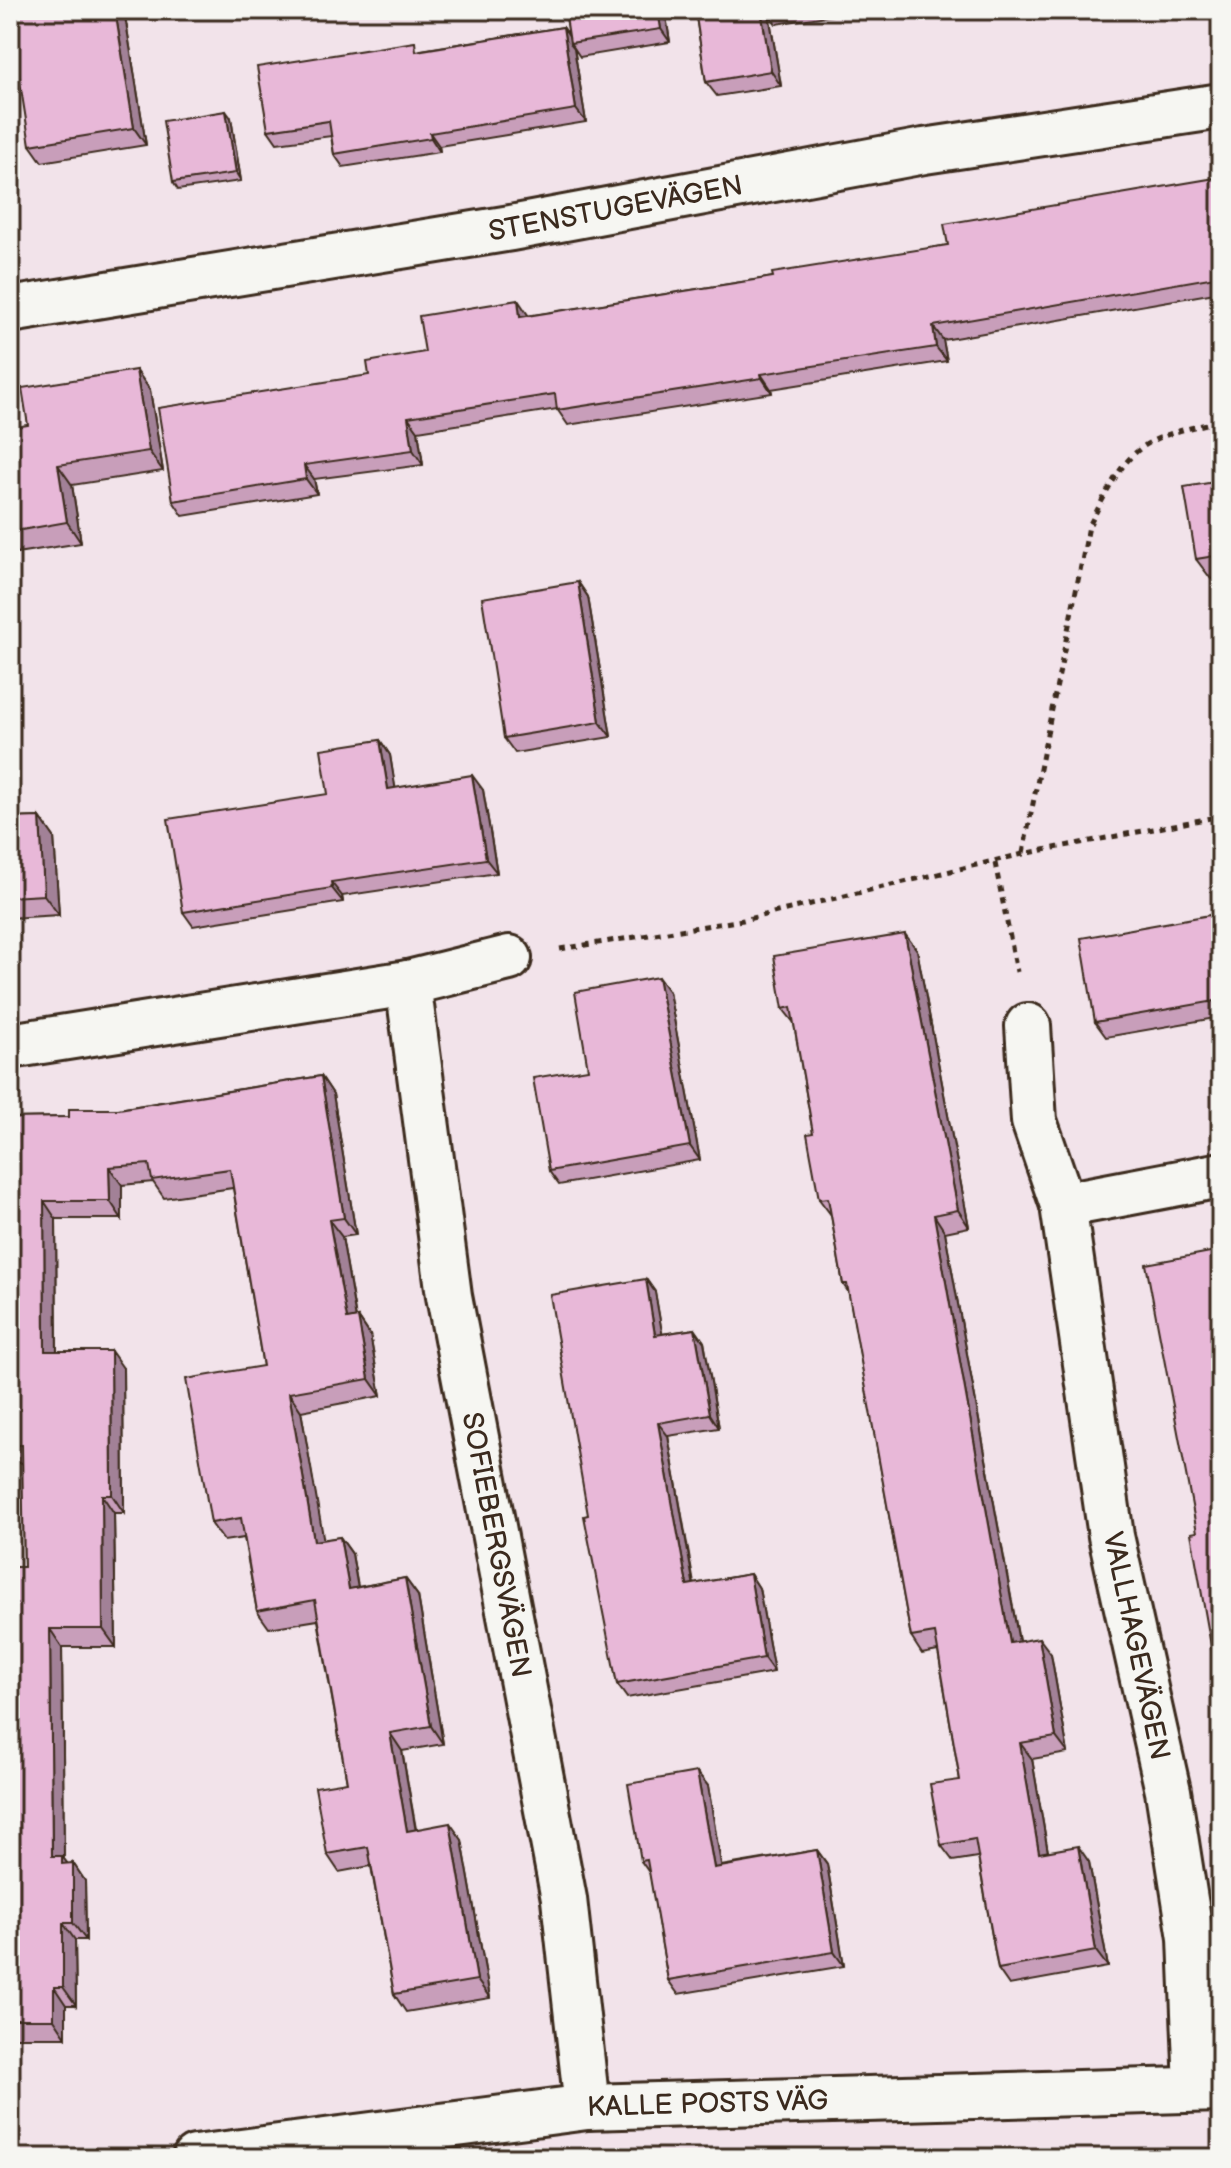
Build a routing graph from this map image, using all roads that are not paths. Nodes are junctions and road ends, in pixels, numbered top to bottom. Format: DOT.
graph roads {
  1 [pos="1221,106"];
  2 [pos="10,310"];
  3 [pos="509,958"];
  4 [pos="408,983"];
  5 [pos="1028,1026"];
  6 [pos="10,1046"];
  7 [pos="1221,1175"];
  8 [pos="1063,1205"];
  9 [pos="1209,2088"];
  10 [pos="587,2107"];
  11 [pos="195,2158"];
  1 -- 2 [label="street, STENSTUGEVÄGEN"];
  3 -- 4 [label="street"];
  4 -- 6 [label="street"];
  4 -- 10 [label="street, SOFIEBERGSVÄGEN"];
  5 -- 8 [label="street, VALLHAGEVÄGEN"];
  7 -- 8 [label="street"];
  8 -- 9 [label="street, VALLHAGEVÄGEN"];
  9 -- 10 [label="street, KALLE POSTS VÄG"];
  10 -- 11 [label="street, KALLE POSTS VÄG"];
}
